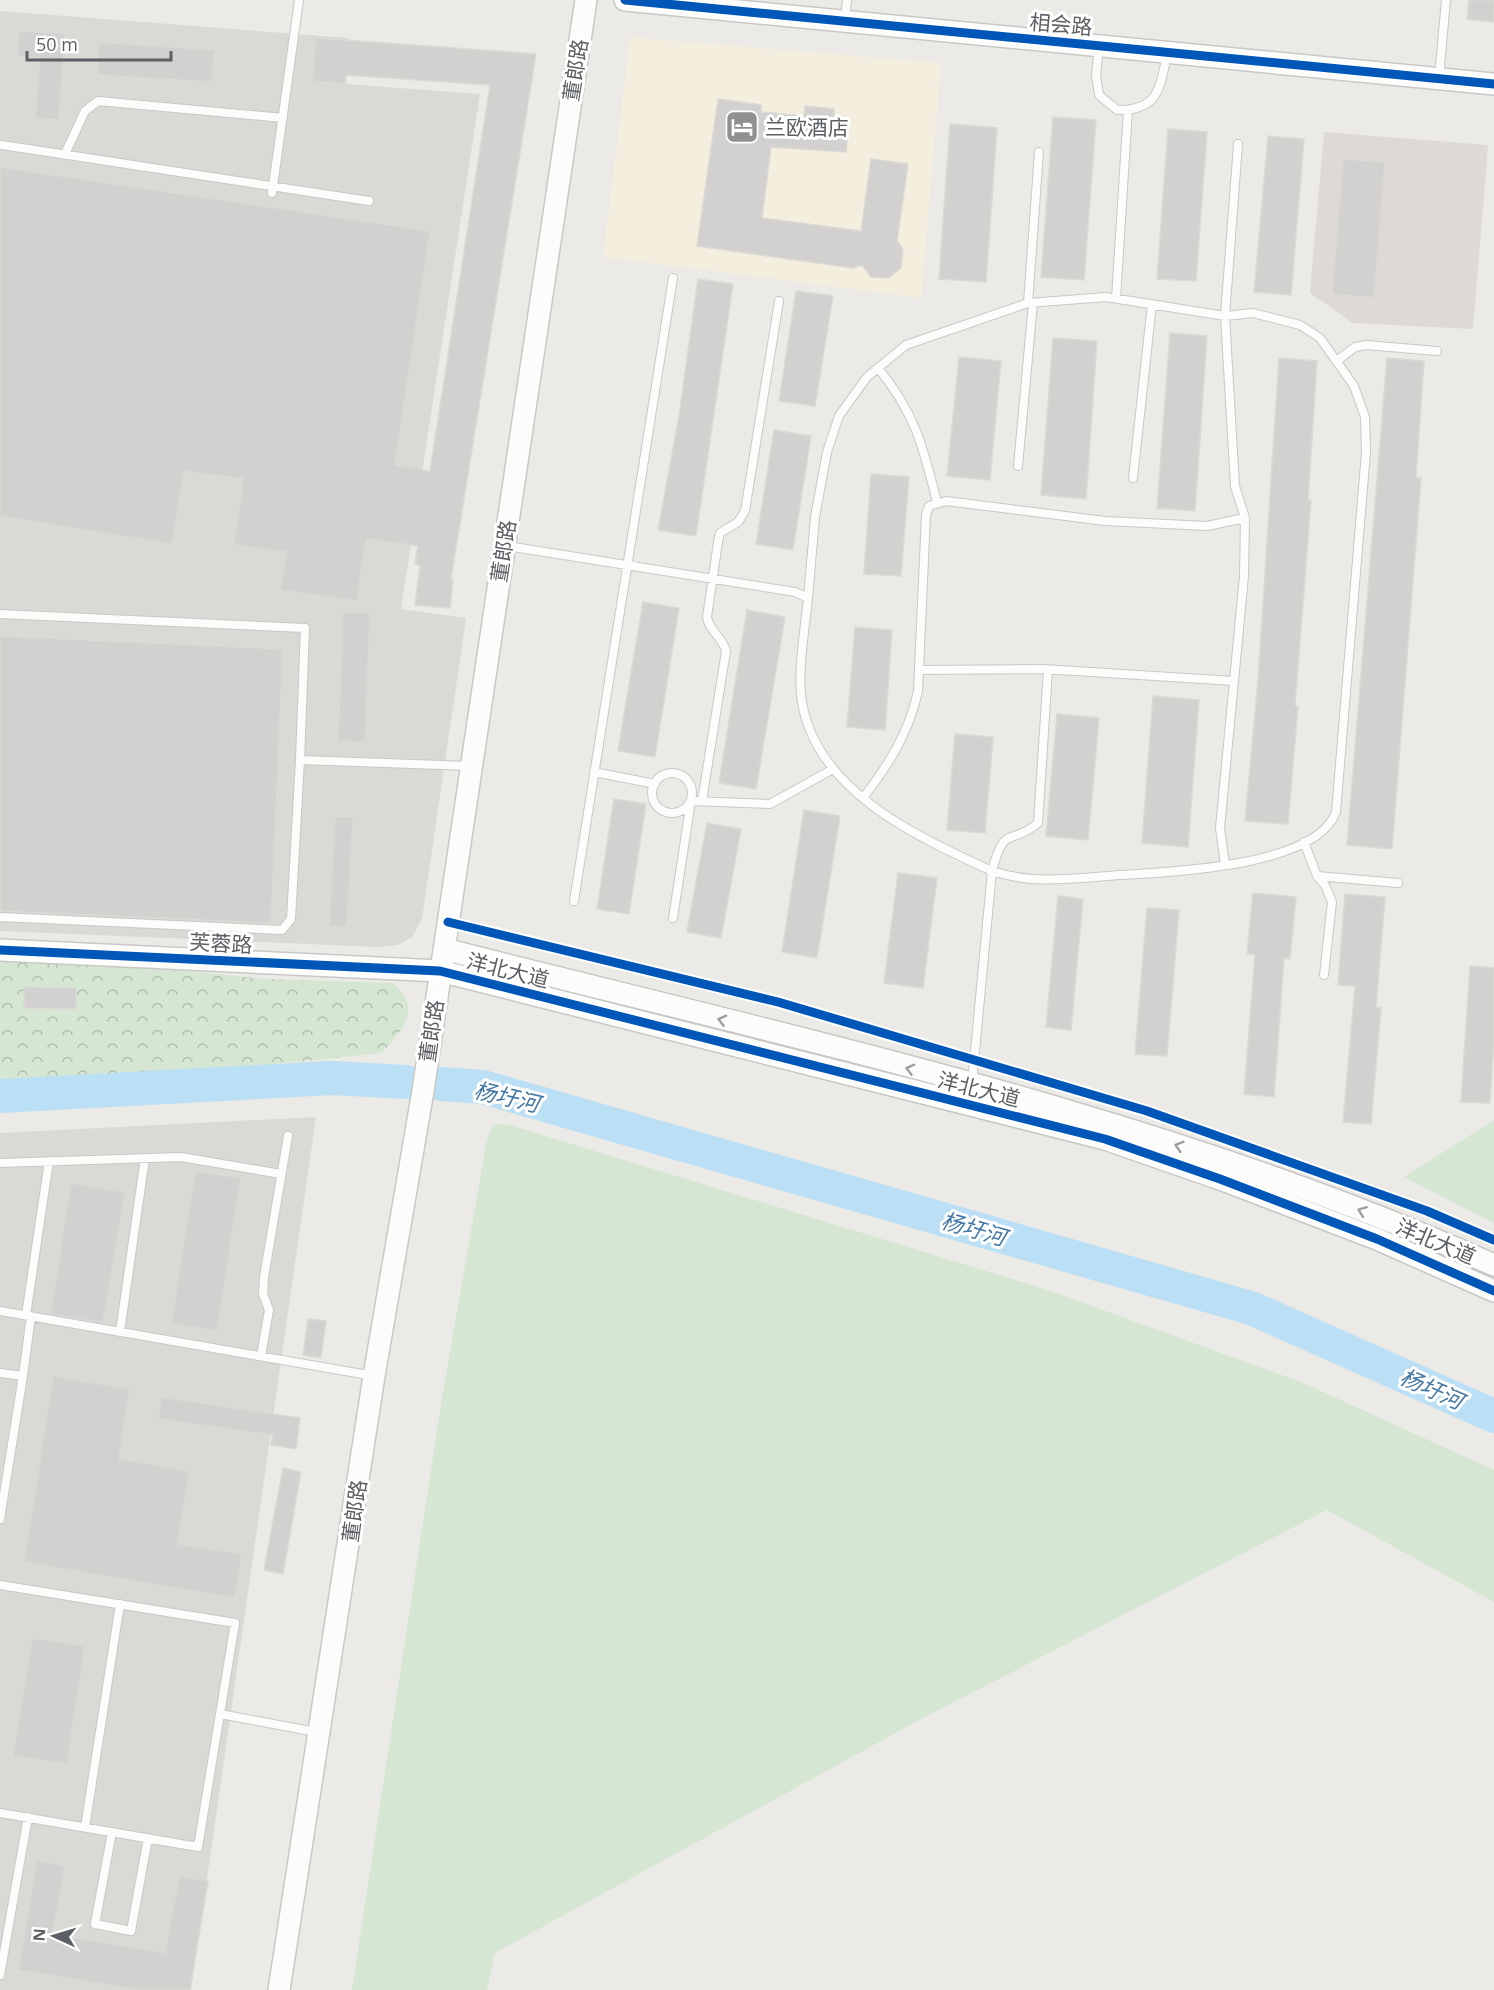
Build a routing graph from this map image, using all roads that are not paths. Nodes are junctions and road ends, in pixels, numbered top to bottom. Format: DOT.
graph roads {
  1 [pos="299,0"];
  2 [pos="586,0"];
  3 [pos="625,0"];
  4 [pos="847,0"];
  5 [pos="1446,0"];
  6 [pos="845,21"];
  7 [pos="1099,45"];
  8 [pos="1167,53"];
  9 [pos="1439,79"];
  10 [pos="1494,84"];
  11 [pos="1128,110"];
  12 [pos="283,118"];
  13 [pos="2,144"];
  14 [pos="1238,144"];
  15 [pos="1039,152"];
  16 [pos="65,154"];
  17 [pos="273,190"];
  18 [pos="369,201"];
  19 [pos="673,278"];
  20 [pos="1116,298"];
  21 [pos="779,301"];
  22 [pos="1030,303"];
  23 [pos="1152,304"];
  24 [pos="1225,316"];
  25 [pos="1437,351"];
  26 [pos="1338,360"];
  27 [pos="878,368"];
  28 [pos="1018,466"];
  29 [pos="1133,478"];
  30 [pos="937,502"];
  31 [pos="1245,518"];
  32 [pos="504,546"];
  33 [pos="627,565"];
  34 [pos="712,579"];
  35 [pos="808,598"];
  36 [pos="0,614"];
  37 [pos="919,670"];
  38 [pos="1048,670"];
  39 [pos="1234,681"];
  40 [pos="300,760"];
  41 [pos="471,766"];
  42 [pos="833,768"];
  43 [pos="594,772"];
  44 [pos="655,784"];
  45 [pos="863,798"];
  46 [pos="691,801"];
  47 [pos="702,801"];
  48 [pos="1304,842"];
  49 [pos="1225,866"];
  50 [pos="992,872"];
  51 [pos="1317,876"];
  52 [pos="1398,883"];
  53 [pos="574,901"];
  54 [pos="0,917"];
  55 [pos="673,918"];
  56 [pos="444,949"];
  57 [pos="0,950"];
  58 [pos="440,971"];
  59 [pos="1324,975"];
  60 [pos="971,1095"];
  61 [pos="288,1136"];
  62 [pos="145,1158"];
  63 [pos="49,1161"];
  64 [pos="0,1163"];
  65 [pos="281,1174"];
  66 [pos="1494,1265"];
  67 [pos="1494,1291"];
  68 [pos="0,1311"];
  69 [pos="29,1316"];
  70 [pos="120,1332"];
  71 [pos="261,1356"];
  72 [pos="0,1373"];
  73 [pos="23,1376"];
  74 [pos="374,1376"];
  75 [pos="0,1519"];
  76 [pos="0,1585"];
  77 [pos="120,1604"];
  78 [pos="220,1714"];
  79 [pos="321,1733"];
  80 [pos="0,1813"];
  81 [pos="28,1817"];
  82 [pos="85,1827"];
  83 [pos="112,1832"];
  84 [pos="148,1838"];
  85 [pos="0,1975"];
  86 [pos="279,1990"];
  1 -- 12 [label="lane"];
  2 -- 32 [label="street, 董郎路"];
  3 -- 6 [label="street, 相会路"];
  4 -- 6 [label="lane"];
  5 -- 9 [label="lane"];
  6 -- 7 [label="street, 相会路"];
  7 -- 8 [label="street, 相会路"];
  7 -- 11 [label="lane"];
  8 -- 9 [label="street, 相会路"];
  8 -- 11 [label="lane"];
  9 -- 10 [label="street, 相会路"];
  11 -- 20 [label="lane"];
  12 -- 16 [label="lane"];
  12 -- 17 [label="lane"];
  13 -- 16 [label="lane"];
  14 -- 24 [label="lane"];
  15 -- 22 [label="lane"];
  16 -- 17 [label="lane"];
  17 -- 18 [label="lane"];
  19 -- 33 [label="lane"];
  20 -- 22 [label="lane"];
  20 -- 23 [label="lane"];
  21 -- 34 [label="lane"];
  22 -- 27 [label="lane"];
  22 -- 28 [label="lane"];
  23 -- 24 [label="lane"];
  23 -- 29 [label="lane"];
  24 -- 26 [label="lane"];
  24 -- 31 [label="lane"];
  25 -- 26 [label="lane"];
  26 -- 48 [label="lane"];
  27 -- 30 [label="lane"];
  27 -- 35 [label="lane"];
  30 -- 31 [label="lane"];
  30 -- 37 [label="lane"];
  31 -- 39 [label="lane"];
  32 -- 33 [label="lane"];
  32 -- 41 [label="street, 董郎路"];
  33 -- 34 [label="lane"];
  33 -- 43 [label="lane"];
  34 -- 35 [label="lane"];
  34 -- 47 [label="lane"];
  35 -- 42 [label="lane"];
  36 -- 40 [label="lane"];
  37 -- 38 [label="lane"];
  37 -- 45 [label="lane"];
  38 -- 39 [label="lane"];
  38 -- 50 [label="lane"];
  39 -- 49 [label="lane"];
  40 -- 41 [label="lane"];
  40 -- 54 [label="lane"];
  41 -- 56 [label="street, 董郎路"];
  42 -- 45 [label="lane"];
  42 -- 47 [label="lane"];
  43 -- 44 [label="lane"];
  43 -- 53 [label="lane"];
  44 -- 46 [label="lane"];
  44 -- 46 [label="lane"];
  45 -- 50 [label="lane"];
  46 -- 47 [label="lane"];
  46 -- 55 [label="lane"];
  48 -- 49 [label="lane"];
  48 -- 51 [label="lane"];
  49 -- 50 [label="lane"];
  50 -- 60 [label="lane"];
  51 -- 52 [label="lane"];
  51 -- 59 [label="lane"];
  56 -- 58 [label="street, 董郎路"];
  60 -- 56 [label="street, 洋北大道, one-way"];
  57 -- 58 [label="street, 芙蓉路"];
  58 -- 60 [label="street, 洋北大道"];
  58 -- 74 [label="street, 董郎路"];
  66 -- 60 [label="street, 洋北大道, one-way"];
  60 -- 67 [label="street, 洋北大道"];
  61 -- 65 [label="lane"];
  62 -- 63 [label="lane"];
  62 -- 65 [label="lane"];
  62 -- 70 [label="lane"];
  63 -- 64 [label="lane"];
  63 -- 69 [label="lane"];
  65 -- 71 [label="lane"];
  68 -- 69 [label="lane"];
  69 -- 70 [label="lane"];
  69 -- 73 [label="lane"];
  70 -- 71 [label="lane"];
  71 -- 74 [label="lane"];
  72 -- 73 [label="lane"];
  73 -- 75 [label="lane"];
  74 -- 79 [label="street, 董郎路"];
  76 -- 77 [label="lane"];
  77 -- 78 [label="lane"];
  77 -- 82 [label="lane"];
  78 -- 79 [label="lane"];
  78 -- 84 [label="lane"];
  79 -- 86 [label="street, 董郎路"];
  80 -- 81 [label="lane"];
  81 -- 82 [label="lane"];
  81 -- 85 [label="lane"];
  82 -- 83 [label="lane"];
  83 -- 84 [label="lane"];
  83 -- 84 [label="lane"];
}
